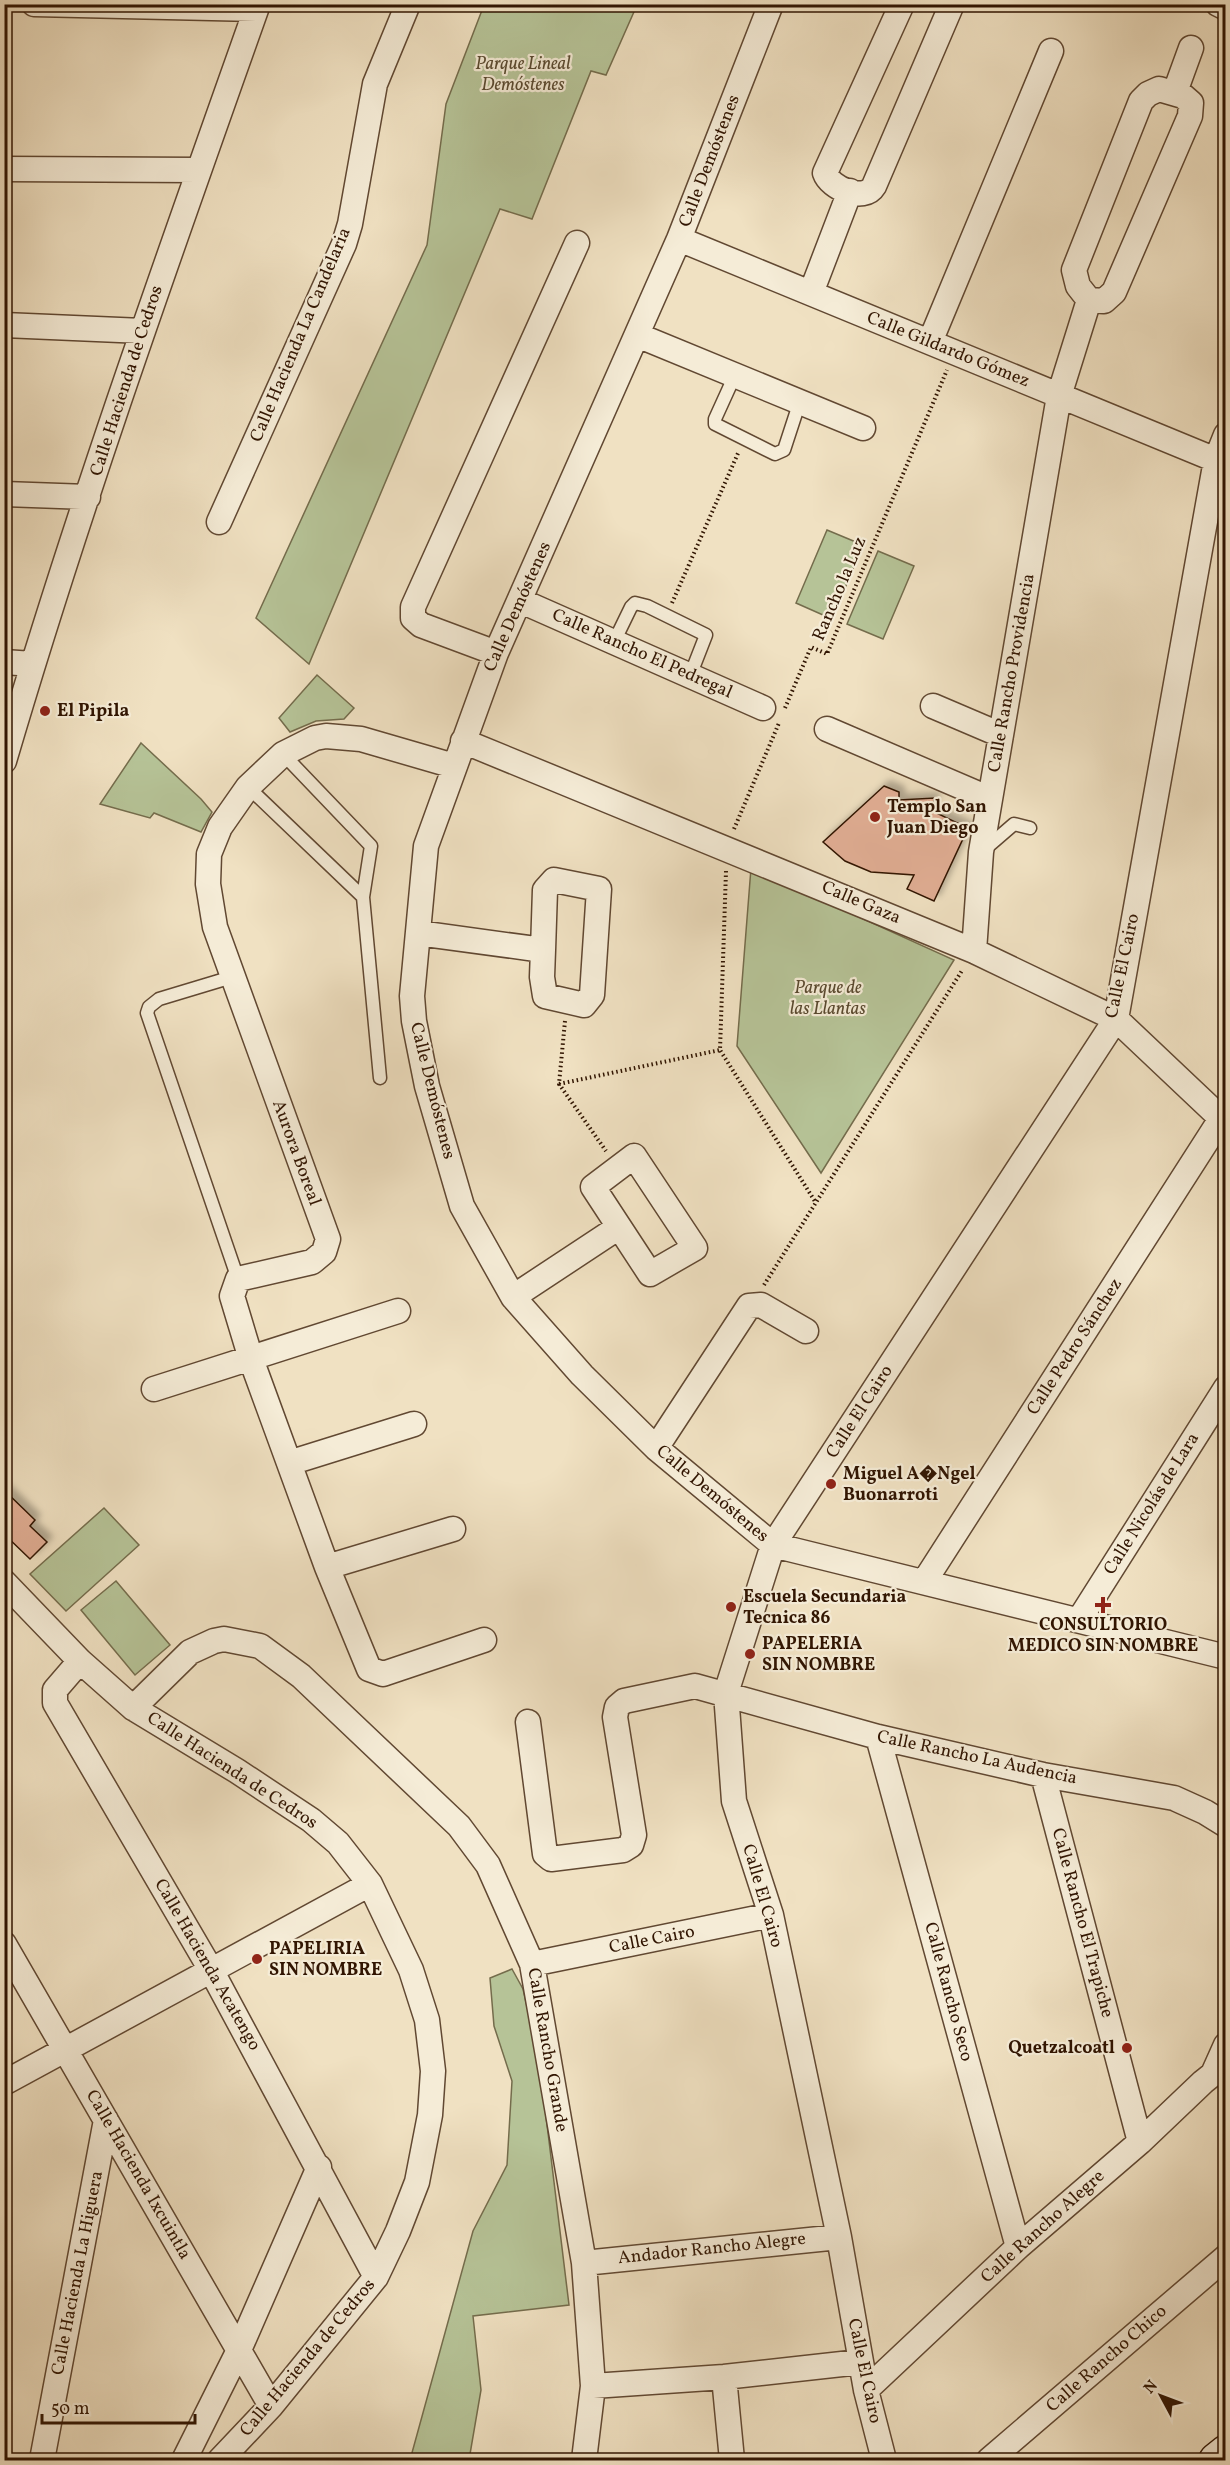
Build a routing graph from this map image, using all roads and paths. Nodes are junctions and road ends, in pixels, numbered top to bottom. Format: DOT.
graph roads {
  1 [pos="34,4"];
  2 [pos="408,4"];
  3 [pos="771,4"];
  4 [pos="902,4"];
  5 [pos="952,4"];
  6 [pos="1218,4"];
  7 [pos="257,7"];
  8 [pos="1226,8"];
  9 [pos="1191,48"];
  10 [pos="1051,51"];
  11 [pos="1175,92"];
  12 [pos="4,169"];
  13 [pos="199,170"];
  14 [pos="850,191"];
  15 [pos="680,239"];
  16 [pos="577,243"];
  17 [pos="811,293"];
  18 [pos="1089,300"];
  19 [pos="4,325"];
  20 [pos="143,331"];
  21 [pos="637,335"];
  22 [pos="930,342"];
  23 [pos="954,352"];
  24 [pos="735,375"];
  25 [pos="1059,396"];
  26 [pos="800,401"];
  27 [pos="863,428"];
  28 [pos="1226,435"];
  29 [pos="744,439"];
  30 [pos="1216,460"];
  31 [pos="4,494"];
  32 [pos="88,497"];
  33 [pos="219,522"];
  34 [pos="521,601"];
  35 [pos="667,615"];
  36 [pos="614,642"];
  37 [pos="496,653"];
  38 [pos="4,662"];
  39 [pos="33,664"];
  40 [pos="690,676"];
  41 [pos="933,706"];
  42 [pos="776,713"];
  43 [pos="827,729"];
  44 [pos="1001,735"];
  45 [pos="463,741"];
  46 [pos="283,754"];
  47 [pos="4,760"];
  48 [pos="454,766"];
  49 [pos="248,787"];
  50 [pos="990,799"];
  51 [pos="1030,828"];
  52 [pos="727,847"];
  53 [pos="981,852"];
  54 [pos="363,897"];
  55 [pos="418,933"];
  56 [pos="543,950"];
  57 [pos="974,951"];
  58 [pos="232,977"];
  59 [pos="566,1002"];
  60 [pos="1116,1019"];
  61 [pos="720,1050"];
  62 [pos="380,1078"];
  63 [pos="560,1084"];
  64 [pos="1224,1117"];
  65 [pos="626,1162"];
  66 [pos="816,1203"];
  67 [pos="619,1227"];
  68 [pos="238,1279"];
  69 [pos="513,1297"];
  70 [pos="752,1304"];
  71 [pos="398,1311"];
  72 [pos="806,1331"];
  73 [pos="251,1359"];
  74 [pos="1226,1388"];
  75 [pos="154,1389"];
  76 [pos="414,1424"];
  77 [pos="656,1448"];
  78 [pos="289,1463"];
  79 [pos="453,1530"];
  80 [pos="773,1545"];
  81 [pos="327,1567"];
  82 [pos="4,1582"];
  83 [pos="924,1582"];
  84 [pos="1079,1620"];
  85 [pos="484,1640"];
  86 [pos="1226,1657"];
  87 [pos="80,1660"];
  88 [pos="726,1693"];
  89 [pos="133,1708"];
  90 [pos="528,1722"];
  91 [pos="878,1737"];
  92 [pos="1043,1775"];
  93 [pos="1226,1825"];
  94 [pos="370,1884"];
  95 [pos="771,1915"];
  96 [pos="4,1944"];
  97 [pos="532,1964"];
  98 [pos="211,1970"];
  99 [pos="1226,2045"];
  100 [pos="66,2049"];
  101 [pos="1219,2072"];
  102 [pos="4,2083"];
  103 [pos="106,2120"];
  104 [pos="1140,2142"];
  105 [pos="319,2167"];
  106 [pos="839,2237"];
  107 [pos="1018,2247"];
  108 [pos="1226,2257"];
  109 [pos="584,2263"];
  110 [pos="376,2277"];
  111 [pos="239,2350"];
  112 [pos="860,2362"];
  113 [pos="724,2377"];
  114 [pos="593,2386"];
  115 [pos="866,2390"];
  116 [pos="271,2406"];
  117 [pos="1226,2452"];
  118 [pos="42,2460"];
  119 [pos="184,2460"];
  120 [pos="220,2460"];
  121 [pos="584,2460"];
  122 [pos="732,2460"];
  123 [pos="884,2460"];
  124 [pos="989,2460"];
  125 [pos="1216,2460"];
  1 -- 7 [label="street"];
  2 -- 33 [label="street, Calle Hacienda La Candelaria"];
  3 -- 15 [label="street, Calle Demóstenes"];
  4 -- 14 [label="street"];
  5 -- 14 [label="street"];
  6 -- 8 [label="street"];
  7 -- 13 [label="street, Calle Hacienda de Cedros"];
  9 -- 11 [label="street"];
  10 -- 22 [label="street"];
  11 -- 18 [label="street"];
  11 -- 18 [label="street"];
  12 -- 13 [label="street"];
  13 -- 20 [label="street, Calle Hacienda de Cedros"];
  14 -- 17 [label="street"];
  15 -- 17 [label="street, Calle Gildardo Gómez"];
  15 -- 21 [label="street, Calle Demóstenes"];
  16 -- 37 [label="street"];
  17 -- 22 [label="street, Calle Gildardo Gómez"];
  18 -- 25 [label="street, Calle Rancho Providencia"];
  19 -- 20 [label="street"];
  20 -- 32 [label="street, Calle Hacienda de Cedros"];
  21 -- 24 [label="street"];
  21 -- 34 [label="street, Calle Demóstenes"];
  22 -- 23 [label="street, Calle Gildardo Gómez"];
  23 -- 25 [label="street, Calle Gildardo Gómez"];
  23 -- 42 [label="path, Rancho la Luz"];
  24 -- 26 [label="street"];
  24 -- 29 [label="lane"];
  25 -- 30 [label="street, Calle Gildardo Gómez"];
  25 -- 44 [label="street, Calle Rancho Providencia"];
  26 -- 27 [label="street"];
  26 -- 29 [label="lane"];
  28 -- 30 [label="street, Calle El Cairo"];
  29 -- 35 [label="path"];
  30 -- 60 [label="street, Calle El Cairo"];
  31 -- 32 [label="street"];
  32 -- 39 [label="street, Calle Hacienda de Cedros"];
  34 -- 36 [label="street, Calle Rancho El Pedregal"];
  34 -- 37 [label="street, Calle Demóstenes"];
  35 -- 36 [label="lane"];
  35 -- 40 [label="lane"];
  36 -- 40 [label="street, Calle Rancho El Pedregal"];
  37 -- 45 [label="street, Calle Demóstenes"];
  38 -- 39 [label="street"];
  39 -- 47 [label="street, Calle Hacienda de Cedros"];
  40 -- 42 [label="street, Calle Rancho El Pedregal"];
  41 -- 44 [label="street"];
  42 -- 52 [label="path, Rancho la Luz"];
  43 -- 50 [label="street"];
  44 -- 50 [label="street, Calle Rancho Providencia"];
  45 -- 48 [label="street, Calle Demóstenes"];
  45 -- 52 [label="street, Calle Gaza"];
  46 -- 48 [label="street, Aurora Boreal"];
  46 -- 49 [label="street, Aurora Boreal"];
  46 -- 54 [label="lane"];
  48 -- 55 [label="street, Calle Demóstenes"];
  49 -- 54 [label="lane"];
  49 -- 58 [label="street, Aurora Boreal"];
  50 -- 53 [label="street, Calle Rancho Providencia"];
  51 -- 53 [label="lane"];
  52 -- 57 [label="street, Calle Gaza"];
  52 -- 61 [label="path"];
  53 -- 57 [label="street, Calle Rancho Providencia"];
  54 -- 62 [label="lane"];
  55 -- 56 [label="street"];
  55 -- 69 [label="street, Calle Demóstenes"];
  56 -- 59 [label="street"];
  56 -- 59 [label="street"];
  57 -- 60 [label="street, Calle Gaza"];
  57 -- 66 [label="path"];
  58 -- 68 [label="lane"];
  58 -- 68 [label="street, Aurora Boreal"];
  59 -- 63 [label="path"];
  60 -- 64 [label="street, Calle Gaza"];
  60 -- 80 [label="street, Calle El Cairo"];
  61 -- 63 [label="path"];
  61 -- 66 [label="path"];
  63 -- 65 [label="path"];
  64 -- 83 [label="street, Calle Pedro Sánchez"];
  65 -- 67 [label="street"];
  65 -- 67 [label="street"];
  66 -- 70 [label="path"];
  67 -- 69 [label="street"];
  68 -- 73 [label="street"];
  69 -- 77 [label="street, Calle Demóstenes"];
  70 -- 72 [label="street"];
  70 -- 77 [label="street"];
  71 -- 73 [label="street"];
  73 -- 75 [label="street"];
  73 -- 78 [label="street"];
  74 -- 84 [label="street, Calle Nicolás de Lara"];
  76 -- 78 [label="street"];
  77 -- 80 [label="street, Calle Demóstenes"];
  78 -- 81 [label="street"];
  79 -- 81 [label="street"];
  80 -- 83 [label="street, Calle Demóstenes"];
  80 -- 88 [label="street, Calle El Cairo"];
  81 -- 85 [label="street"];
  82 -- 87 [label="street, Calle Hacienda de Cedros"];
  83 -- 84 [label="street, Calle Demóstenes"];
  84 -- 86 [label="street, Calle Demóstenes"];
  87 -- 89 [label="street, Calle Hacienda de Cedros"];
  87 -- 98 [label="street, Calle Hacienda Acatengo"];
  88 -- 90 [label="street, Calle Rancho La Audencia"];
  88 -- 91 [label="street, Calle Rancho La Audencia"];
  88 -- 95 [label="street, Calle El Cairo"];
  89 -- 94 [label="street, Calle Hacienda de Cedros"];
  89 -- 97 [label="street, Calle Rancho Grande"];
  91 -- 92 [label="street, Calle Rancho La Audencia"];
  91 -- 107 [label="street, Calle Rancho Seco"];
  92 -- 93 [label="street, Calle Rancho La Audencia"];
  92 -- 104 [label="street, Calle Rancho El Trapiche"];
  94 -- 98 [label="street"];
  94 -- 110 [label="street, Calle Hacienda de Cedros"];
  95 -- 97 [label="street, Calle Cairo"];
  95 -- 106 [label="street, Calle El Cairo"];
  96 -- 100 [label="street, Calle Hacienda Ixcuintla"];
  97 -- 109 [label="street, Calle Rancho Grande"];
  98 -- 100 [label="street"];
  98 -- 105 [label="street, Calle Hacienda Acatengo"];
  99 -- 101 [label="street"];
  100 -- 102 [label="street"];
  100 -- 103 [label="street, Calle Hacienda Ixcuintla"];
  101 -- 104 [label="street, Calle Rancho Alegre"];
  103 -- 111 [label="street, Calle Hacienda Ixcuintla"];
  103 -- 118 [label="street, Calle Hacienda La Higuera"];
  104 -- 107 [label="street, Calle Rancho Alegre"];
  105 -- 110 [label="street, Calle Hacienda Acatengo"];
  105 -- 111 [label="street"];
  106 -- 109 [label="street, Andador Rancho Alegre"];
  106 -- 112 [label="street, Calle El Cairo"];
  107 -- 115 [label="street, Calle Rancho Alegre"];
  108 -- 124 [label="street, Calle Rancho Chico"];
  109 -- 114 [label="street, Calle Rancho Grande"];
  110 -- 116 [label="street, Calle Hacienda de Cedros"];
  111 -- 116 [label="street, Calle Hacienda Ixcuintla"];
  111 -- 119 [label="street"];
  112 -- 113 [label="street"];
  112 -- 115 [label="street, Calle El Cairo"];
  113 -- 114 [label="street"];
  113 -- 122 [label="street"];
  114 -- 121 [label="street, Calle Rancho Grande"];
  115 -- 123 [label="street, Calle El Cairo"];
  116 -- 120 [label="street, Calle Hacienda de Cedros"];
  117 -- 125 [label="main road"];
}
